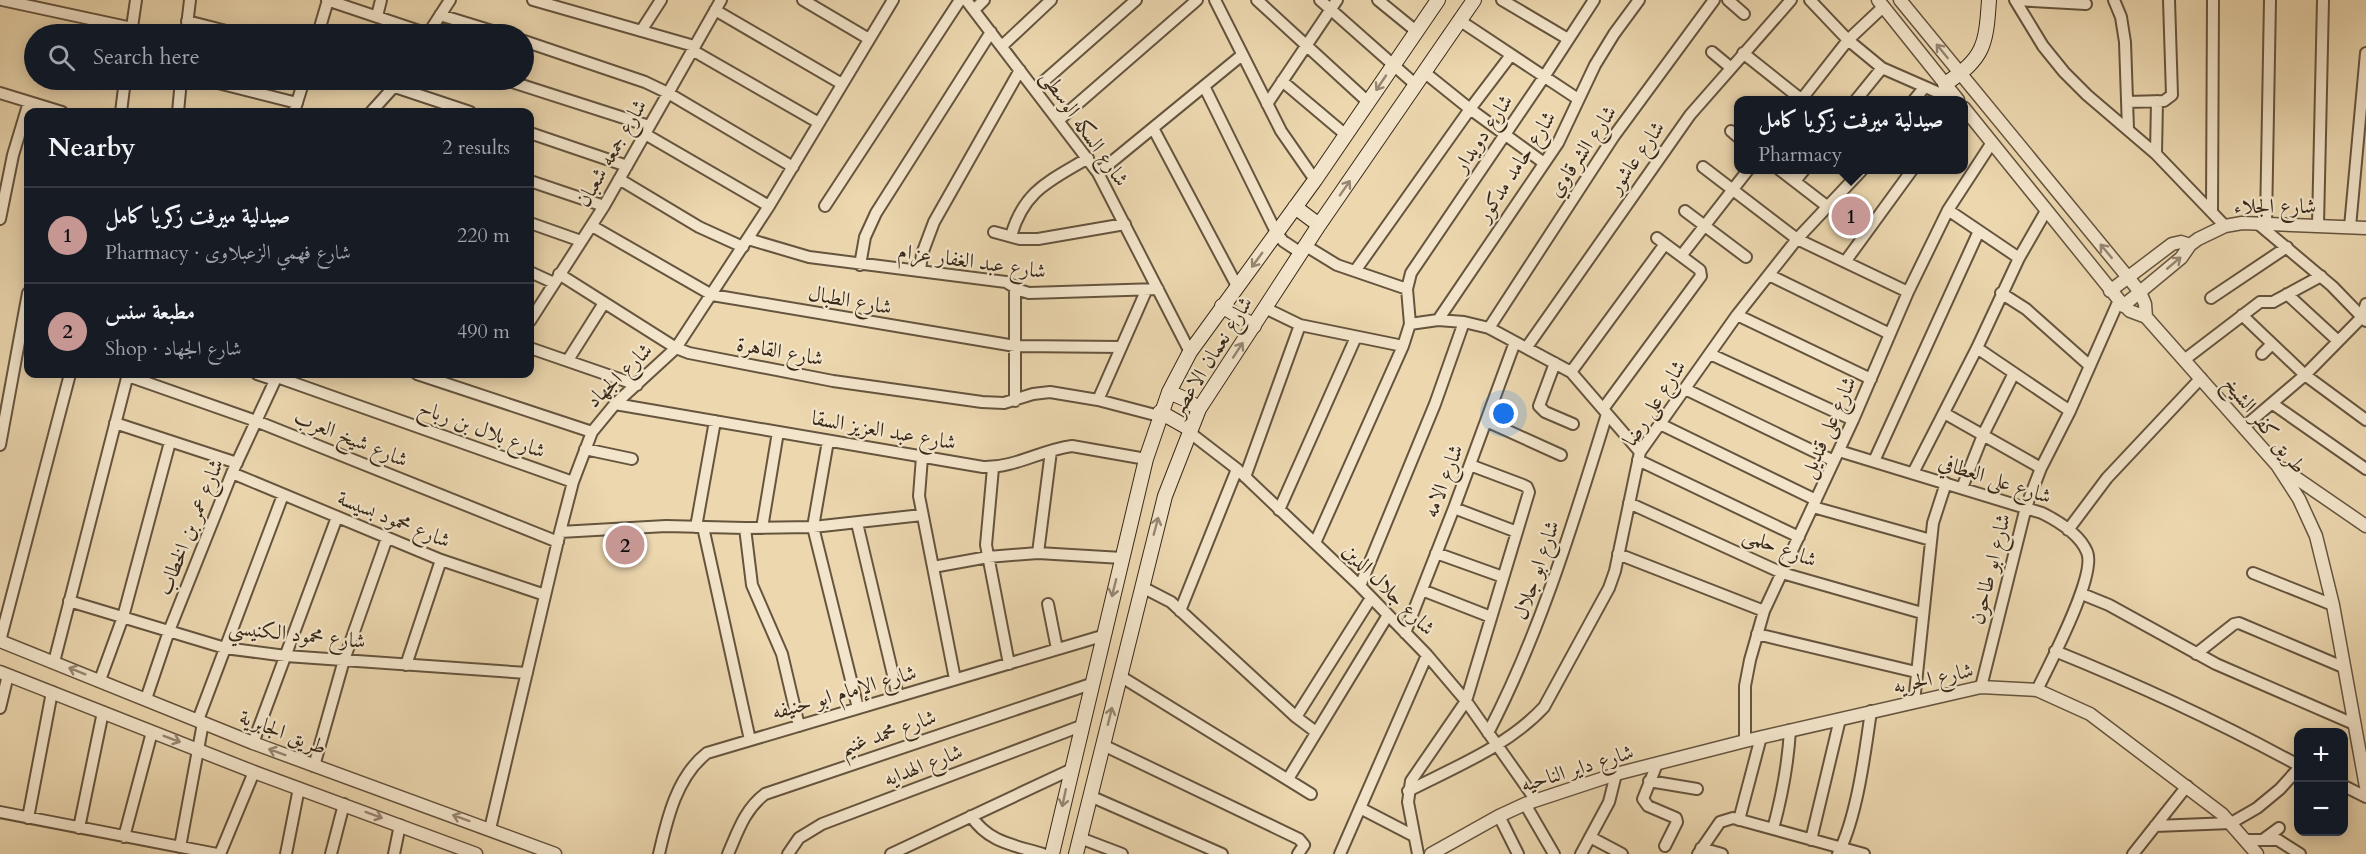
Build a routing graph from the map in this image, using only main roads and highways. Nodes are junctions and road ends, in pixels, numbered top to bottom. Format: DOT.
graph roads {
  1 [pos="1438,0"];
  2 [pos="1474,0"];
  3 [pos="1989,0"];
  4 [pos="1945,84"];
  5 [pos="1295,207"];
  6 [pos="1319,225"];
  7 [pos="1222,306"];
  8 [pos="1254,326"];
  9 [pos="1169,392"];
  10 [pos="1199,409"];
  11 [pos="1160,414"];
  12 [pos="1189,430"];
  13 [pos="1122,558"];
  14 [pos="1147,562"];
  15 [pos="1052,854"];
  16 [pos="1076,854"];
  1 -- 5 [label="main road, شارع نعمان الاعصر, one-way"];
  6 -- 2 [label="main road, شارع نعمان الاعصر, one-way"];
  3 -- 4 [label="main road"];
  5 -- 6 [label="main road"];
  5 -- 7 [label="main road, شارع نعمان الاعصر, one-way"];
  6 -- 8 [label="main road, شارع نعمان الاعصر"];
  7 -- 8 [label="main road"];
  7 -- 9 [label="main road, شارع نعمان الاعصر"];
  10 -- 8 [label="main road, شارع نعمان الاعصر, one-way"];
  9 -- 10 [label="main road"];
  9 -- 11 [label="main road, شارع نعمان الاعصر"];
  10 -- 12 [label="main road, شارع نعمان الاعصر"];
  11 -- 12 [label="main road"];
  11 -- 13 [label="main road, شارع نعمان الاعصر"];
  14 -- 12 [label="main road, شارع نعمان الاعصر, one-way"];
  13 -- 14 [label="main road"];
  13 -- 15 [label="main road, شارع نعمان الاعصر, one-way"];
  16 -- 14 [label="main road, شارع نعمان الاعصر, one-way"];
}
